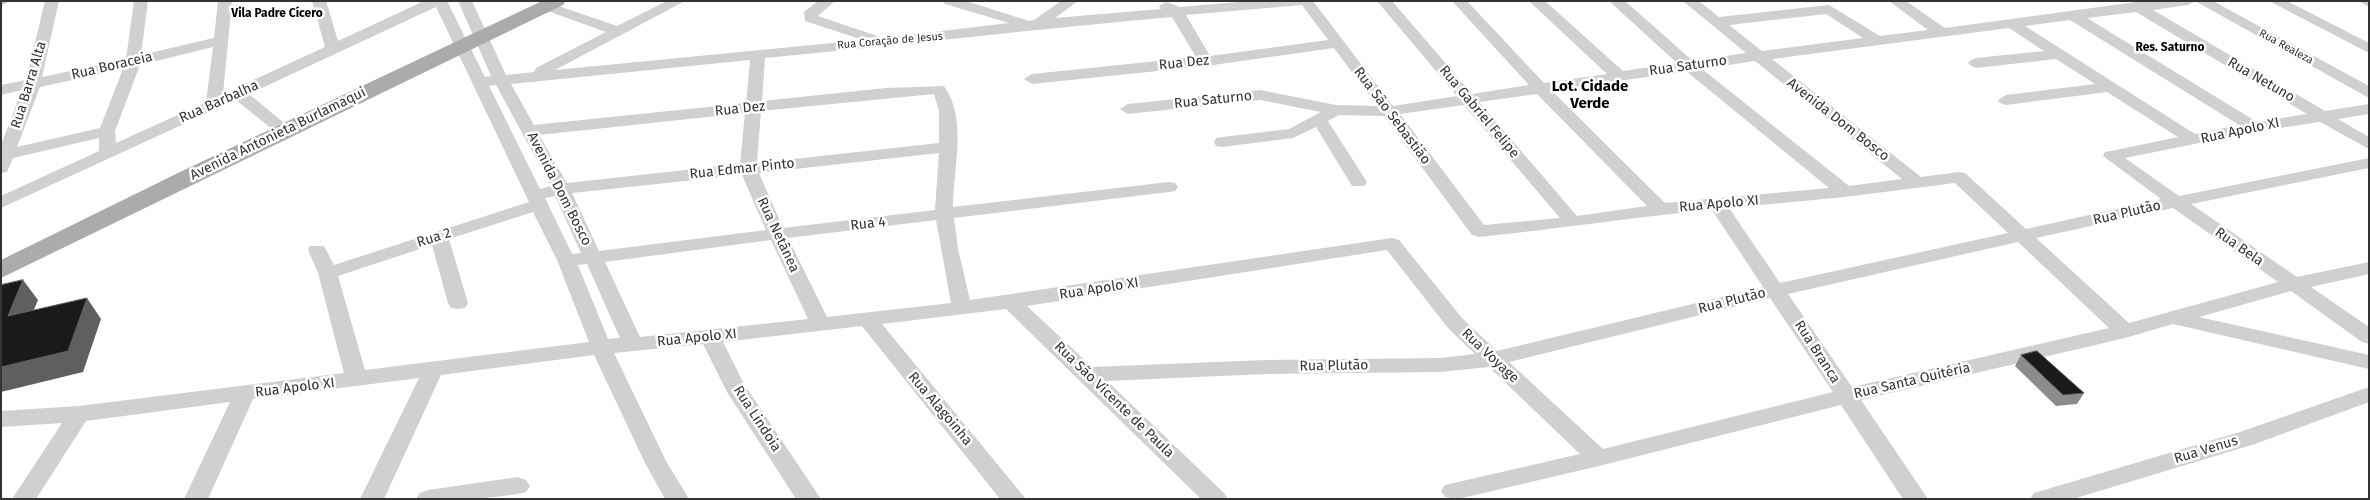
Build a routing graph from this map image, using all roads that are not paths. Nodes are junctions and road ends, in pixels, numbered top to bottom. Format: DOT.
graph roads {
  1 [pos="52,1"];
  2 [pos="142,1"];
  3 [pos="225,1"];
  4 [pos="319,1"];
  5 [pos="438,1"];
  6 [pos="465,1"];
  7 [pos="678,1"];
  8 [pos="828,1"];
  9 [pos="950,1"];
  10 [pos="1071,1"];
  11 [pos="1156,1"];
  12 [pos="1301,1"];
  13 [pos="1306,1"];
  14 [pos="1384,1"];
  15 [pos="1459,1"];
  16 [pos="1536,1"];
  17 [pos="1616,1"];
  18 [pos="1690,1"];
  19 [pos="1896,1"];
  20 [pos="2188,1"];
  21 [pos="2202,1"];
  22 [pos="2276,1"];
  23 [pos="548,3"];
  24 [pos="2133,4"];
  25 [pos="1184,8"];
  26 [pos="2072,16"];
  27 [pos="1715,22"];
  28 [pos="2012,24"];
  29 [pos="1034,25"];
  30 [pos="617,31"];
  31 [pos="481,33"];
  32 [pos="1943,33"];
  33 [pos="222,40"];
  34 [pos="1876,40"];
  35 [pos="885,42"];
  36 [pos="459,43"];
  37 [pos="1336,43"];
  38 [pos="2369,49"];
  39 [pos="333,50"];
  40 [pos="758,53"];
  41 [pos="2058,54"];
  42 [pos="1757,56"];
  43 [pos="1206,61"];
  44 [pos="133,62"];
  45 [pos="1976,63"];
  46 [pos="1689,66"];
  47 [pos="537,75"];
  48 [pos="1619,76"];
  49 [pos="1032,79"];
  50 [pos="501,80"];
  51 [pos="479,82"];
  52 [pos="33,83"];
  53 [pos="2108,87"];
  54 [pos="1541,89"];
  55 [pos="1,90"];
  56 [pos="239,94"];
  57 [pos="2369,94"];
  58 [pos="1469,100"];
  59 [pos="2006,100"];
  60 [pos="214,105"];
  61 [pos="752,108"];
  62 [pos="1128,109"];
  63 [pos="2369,109"];
  64 [pos="1336,110"];
  65 [pos="1390,111"];
  66 [pos="2322,115"];
  67 [pos="1320,121"];
  68 [pos="278,126"];
  69 [pos="2254,127"];
  70 [pos="108,131"];
  71 [pos="529,131"];
  72 [pos="2193,140"];
  73 [pos="1222,142"];
  74 [pos="2369,144"];
  75 [pos="949,147"];
  76 [pos="108,153"];
  77 [pos="2111,156"];
  78 [pos="3,159"];
  79 [pos="2369,163"];
  80 [pos="748,168"];
  81 [pos="1358,182"];
  82 [pos="1918,183"];
  83 [pos="1169,188"];
  84 [pos="561,189"];
  85 [pos="1845,192"];
  86 [pos="537,199"];
  87 [pos="2174,202"];
  88 [pos="1,203"];
  89 [pos="1718,205"];
  90 [pos="1661,209"];
  91 [pos="944,215"];
  92 [pos="1573,222"];
  93 [pos="1480,231"];
  94 [pos="777,234"];
  95 [pos="439,236"];
  96 [pos="2023,236"];
  97 [pos="1392,244"];
  98 [pos="317,250"];
  99 [pos="594,258"];
  100 [pos="1,259"];
  101 [pos="566,260"];
  102 [pos="1,270"];
  103 [pos="328,272"];
  104 [pos="2365,272"];
  105 [pos="2294,284"];
  106 [pos="1776,290"];
  107 [pos="1011,302"];
  108 [pos="458,303"];
  109 [pos="962,308"];
  110 [pos="2171,317"];
  111 [pos="867,319"];
  112 [pos="821,324"];
  113 [pos="2125,331"];
  114 [pos="710,337"];
  115 [pos="2369,337"];
  116 [pos="633,344"];
  117 [pos="601,347"];
  118 [pos="1493,359"];
  119 [pos="2369,362"];
  120 [pos="434,368"];
  121 [pos="1087,375"];
  122 [pos="357,380"];
  123 [pos="245,394"];
  124 [pos="2369,394"];
  125 [pos="1846,396"];
  126 [pos="79,414"];
  127 [pos="1,419"];
  128 [pos="1599,458"];
  129 [pos="518,486"];
  130 [pos="1453,491"];
  131 [pos="24,499"];
  132 [pos="196,499"];
  133 [pos="372,499"];
  134 [pos="428,499"];
  135 [pos="677,499"];
  136 [pos="809,499"];
  137 [pos="1014,499"];
  138 [pos="1216,499"];
  139 [pos="1916,499"];
  140 [pos="2042,499"];
  1 -- 52 [label="street, Rua Barra Alta"];
  2 -- 44 [label="street"];
  3 -- 33 [label="street"];
  4 -- 39 [label="street"];
  5 -- 36 [label="street, Avenida Dom Bosco"];
  5 -- 39 [label="street, Rua Barbalha"];
  6 -- 31 [label="street, Avenida Dom Bosco"];
  7 -- 30 [label="street"];
  8 -- 35 [label="street"];
  9 -- 29 [label="street"];
  10 -- 29 [label="street"];
  11 -- 25 [label="street"];
  12 -- 25 [label="street, Rua Coração de Jesus"];
  13 -- 37 [label="street, Rua São Sebastião"];
  14 -- 58 [label="street, Rua Gabriel Felipe"];
  15 -- 54 [label="street"];
  16 -- 48 [label="street"];
  17 -- 46 [label="street"];
  18 -- 27 [label="street"];
  19 -- 32 [label="street"];
  20 -- 24 [label="street, Rua Saturno"];
  21 -- 57 [label="street, Rua Realeza"];
  22 -- 38 [label="street"];
  23 -- 30 [label="street"];
  23 -- 31 [label="main road, Avenida Antonieta Burlamaqui"];
  24 -- 26 [label="street, Rua Saturno"];
  24 -- 66 [label="street, Rua Netuno"];
  25 -- 29 [label="street, Rua Coração de Jesus"];
  25 -- 43 [label="street"];
  26 -- 28 [label="street, Rua Saturno"];
  26 -- 69 [label="street"];
  27 -- 34 [label="street"];
  27 -- 42 [label="street"];
  28 -- 32 [label="street, Rua Saturno"];
  28 -- 41 [label="street"];
  29 -- 35 [label="street, Rua Coração de Jesus"];
  30 -- 47 [label="street"];
  31 -- 36 [label="main road, Avenida Antonieta Burlamaqui"];
  31 -- 50 [label="street, Avenida Dom Bosco"];
  32 -- 34 [label="street, Rua Saturno"];
  33 -- 44 [label="street, Rua Boraceia"];
  33 -- 60 [label="street"];
  34 -- 42 [label="street, Rua Saturno"];
  35 -- 40 [label="street, Rua Coração de Jesus"];
  36 -- 51 [label="street, Avenida Dom Bosco"];
  36 -- 68 [label="main road, Avenida Antonieta Burlamaqui"];
  36 -- 102 [label="main road, Avenida Antonieta Burlamaqui"];
  37 -- 43 [label="street, Rua Dez"];
  37 -- 65 [label="street, Rua São Sebastião"];
  39 -- 56 [label="street, Rua Barbalha"];
  40 -- 47 [label="street, Rua Coração de Jesus"];
  40 -- 61 [label="street, Rua Netânea"];
  41 -- 45 [label="street"];
  41 -- 53 [label="street"];
  42 -- 46 [label="street, Rua Saturno"];
  42 -- 82 [label="street, Avenida Dom Bosco"];
  43 -- 49 [label="street, Rua Dez"];
  44 -- 52 [label="street, Rua Boraceia"];
  44 -- 70 [label="street"];
  46 -- 48 [label="street, Rua Saturno"];
  46 -- 85 [label="street"];
  47 -- 50 [label="street, Rua Coração de Jesus"];
  48 -- 54 [label="street, Rua Saturno"];
  50 -- 51 [label="street, Rua Coração de Jesus"];
  50 -- 71 [label="street, Avenida Dom Bosco"];
  51 -- 86 [label="street, Avenida Dom Bosco"];
  52 -- 55 [label="street, Rua Boraceia"];
  52 -- 78 [label="street, Rua Barra Alta"];
  53 -- 59 [label="street"];
  53 -- 72 [label="street"];
  54 -- 58 [label="street, Rua Saturno"];
  54 -- 90 [label="street"];
  56 -- 60 [label="street, Rua Barbalha"];
  56 -- 68 [label="street"];
  58 -- 65 [label="street, Rua Saturno"];
  58 -- 92 [label="street, Rua Gabriel Felipe"];
  60 -- 76 [label="street, Rua Barbalha"];
  61 -- 71 [label="street, Rua Dez"];
  61 -- 75 [label="street, Rua Dez"];
  61 -- 80 [label="street, Rua Netânea"];
  62 -- 64 [label="street, Rua Saturno"];
  63 -- 66 [label="street, Rua Apolo XI"];
  64 -- 65 [label="street, Rua Saturno"];
  64 -- 67 [label="street"];
  65 -- 93 [label="street, Rua São Sebastião"];
  66 -- 69 [label="street, Rua Apolo XI"];
  66 -- 74 [label="street, Rua Netuno"];
  67 -- 73 [label="street"];
  67 -- 81 [label="street"];
  68 -- 100 [label="main road, Avenida Antonieta Burlamaqui"];
  69 -- 72 [label="street, Rua Apolo XI"];
  70 -- 76 [label="street"];
  70 -- 78 [label="street"];
  71 -- 84 [label="street, Avenida Dom Bosco"];
  72 -- 77 [label="street, Rua Apolo XI"];
  75 -- 80 [label="street, Rua Edmar Pinto"];
  75 -- 91 [label="street"];
  76 -- 88 [label="street, Rua Barbalha"];
  77 -- 87 [label="street, Rua Bela"];
  79 -- 87 [label="street, Rua Plutão"];
  80 -- 84 [label="street, Rua Edmar Pinto"];
  80 -- 94 [label="street, Rua Netânea"];
  82 -- 85 [label="street, Rua Apolo XI"];
  82 -- 96 [label="street, Rua Apolo XI"];
  83 -- 91 [label="street, Rua 4"];
  84 -- 86 [label="street, Rua Edmar Pinto"];
  84 -- 99 [label="street, Avenida Dom Bosco"];
  85 -- 89 [label="street, Rua Apolo XI"];
  86 -- 95 [label="street, Rua 2"];
  86 -- 101 [label="street, Avenida Dom Bosco"];
  87 -- 96 [label="street, Rua Plutão"];
  87 -- 105 [label="street, Rua Bela"];
  89 -- 90 [label="street, Rua Apolo XI"];
  89 -- 106 [label="street, Rua Branca"];
  90 -- 92 [label="street, Rua Apolo XI"];
  91 -- 94 [label="street, Rua 4"];
  91 -- 109 [label="street"];
  92 -- 93 [label="street, Rua Apolo XI"];
  94 -- 99 [label="street, Rua 4"];
  94 -- 112 [label="street, Rua Netânea"];
  95 -- 103 [label="street, Rua 2"];
  95 -- 108 [label="street"];
  96 -- 106 [label="street, Rua Plutão"];
  96 -- 113 [label="street"];
  97 -- 107 [label="street, Rua Apolo XI"];
  97 -- 118 [label="street, Rua Voyage"];
  98 -- 103 [label="street"];
  99 -- 101 [label="street, Rua 4"];
  99 -- 116 [label="street, Avenida Dom Bosco"];
  101 -- 117 [label="street, Avenida Dom Bosco"];
  103 -- 122 [label="street"];
  104 -- 105 [label="street, Rua Santa Quitéria"];
  105 -- 110 [label="street, Rua Santa Quitéria"];
  105 -- 115 [label="street, Rua Bela"];
  106 -- 118 [label="street, Rua Plutão"];
  106 -- 125 [label="street, Rua Branca"];
  107 -- 109 [label="street, Rua Apolo XI"];
  107 -- 121 [label="street, Rua São Vicente de Paula"];
  109 -- 111 [label="street, Rua Apolo XI"];
  110 -- 113 [label="street, Rua Santa Quitéria"];
  110 -- 119 [label="street"];
  111 -- 112 [label="street, Rua Apolo XI"];
  111 -- 137 [label="street, Rua Alagoinha"];
  112 -- 114 [label="street, Rua Apolo XI"];
  113 -- 125 [label="street, Rua Santa Quitéria"];
  114 -- 116 [label="street, Rua Apolo XI"];
  114 -- 136 [label="street, Rua Lindoia"];
  116 -- 117 [label="street, Rua Apolo XI"];
  117 -- 120 [label="street, Rua Apolo XI"];
  117 -- 135 [label="street, Avenida Dom Bosco"];
  118 -- 121 [label="street, Rua Plutão"];
  118 -- 128 [label="street, Rua Voyage"];
  120 -- 122 [label="street, Rua Apolo XI"];
  120 -- 133 [label="street"];
  121 -- 138 [label="street, Rua São Vicente de Paula"];
  122 -- 123 [label="street, Rua Apolo XI"];
  123 -- 126 [label="street, Rua Apolo XI"];
  123 -- 132 [label="street"];
  124 -- 140 [label="street, Rua Venus"];
  125 -- 128 [label="street, Rua Santa Quitéria"];
  125 -- 139 [label="street, Rua Branca"];
  126 -- 127 [label="street, Rua Apolo XI"];
  126 -- 131 [label="street"];
  128 -- 130 [label="street, Rua Santa Quitéria"];
  129 -- 134 [label="street"];
}
